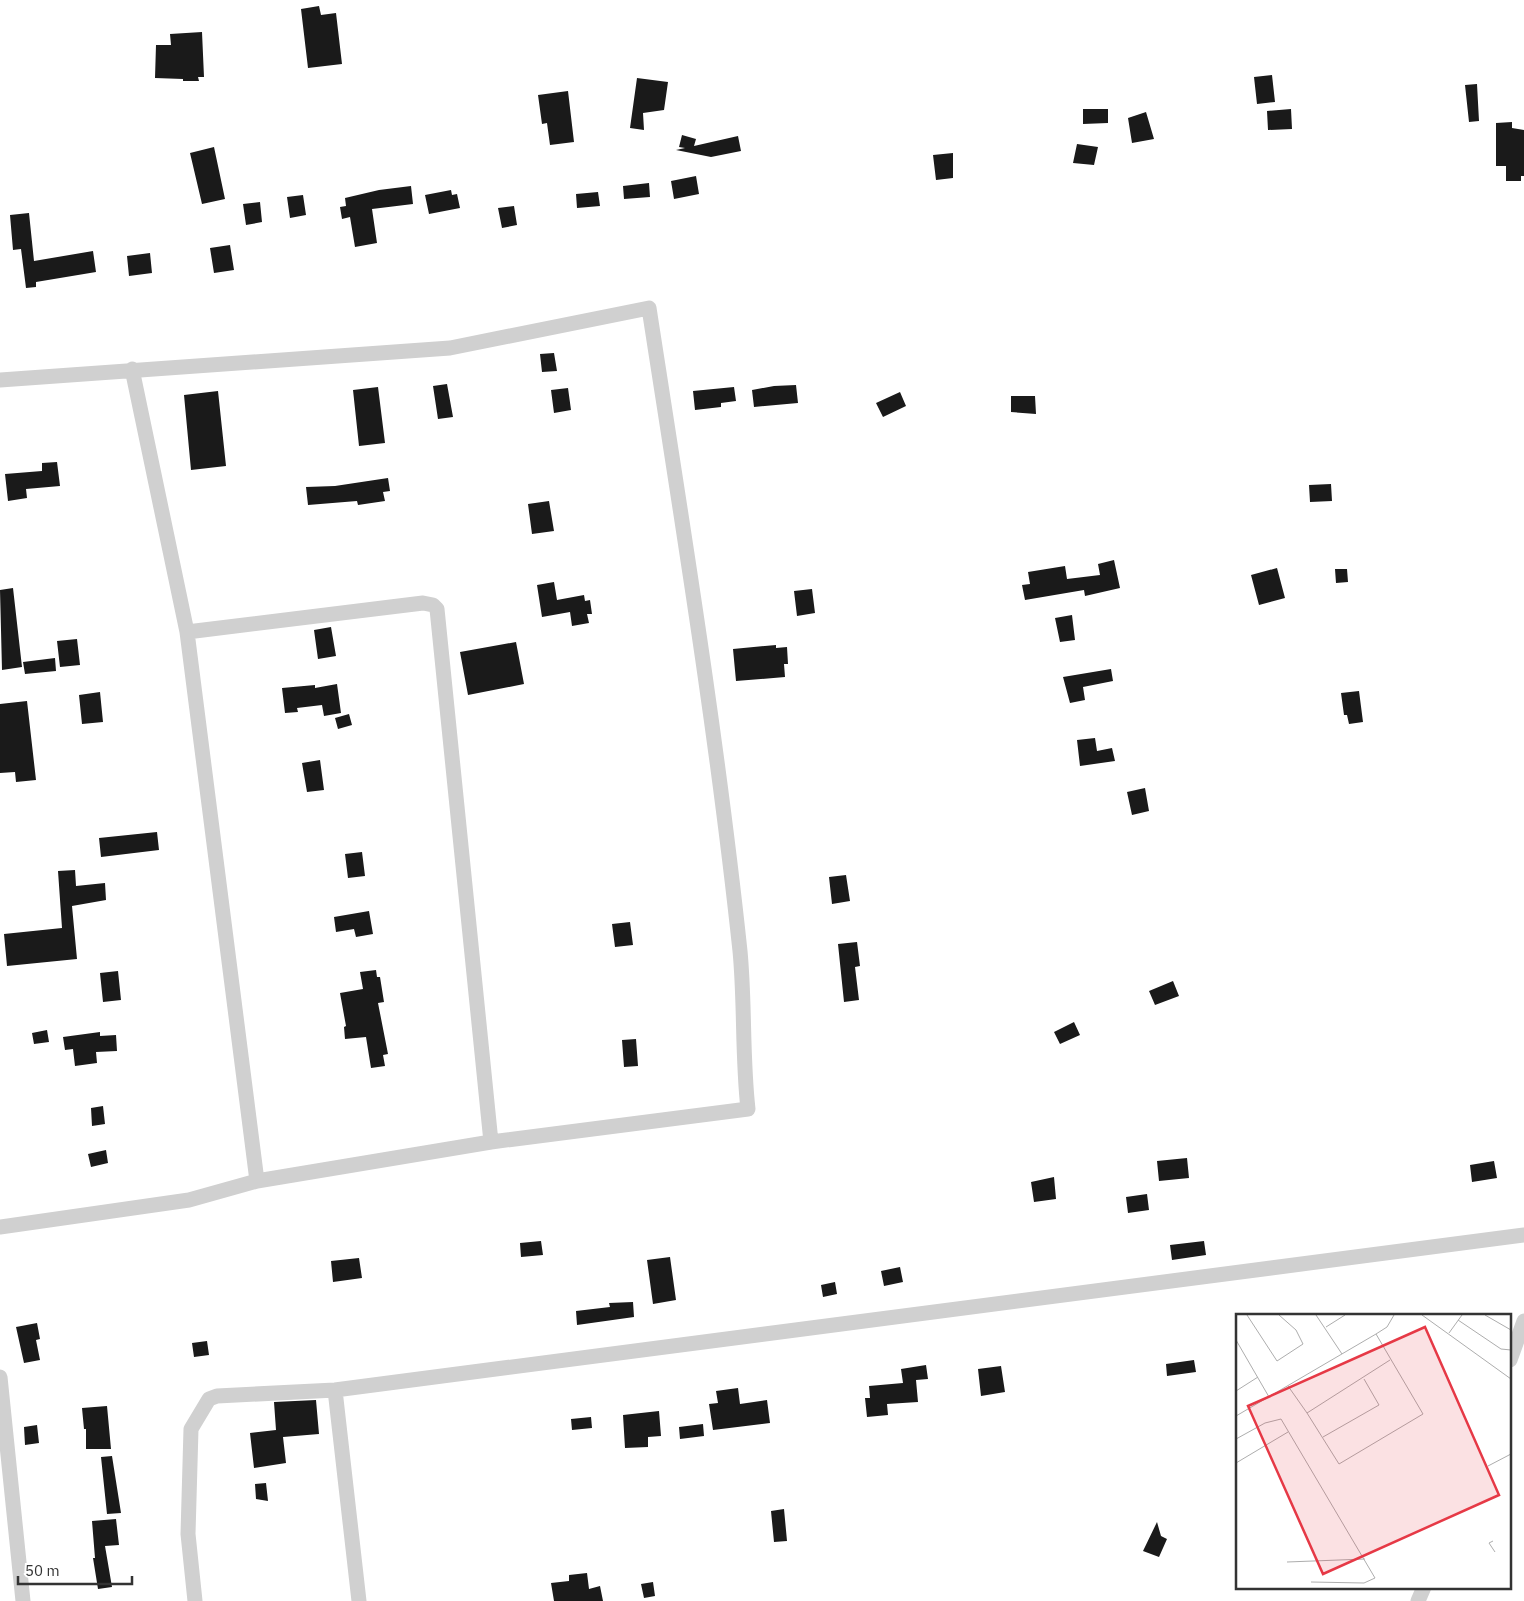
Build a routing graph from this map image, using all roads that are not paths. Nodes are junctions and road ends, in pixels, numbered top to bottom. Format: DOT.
graph roads {
  1 [pos="132,369"];
  2 [pos="0,380"];
  3 [pos="187,632"];
  4 [pos="491,1142"];
  5 [pos="257,1181"];
  6 [pos="0,1227"];
  7 [pos="1524,1235"];
  8 [pos="1524,1321"];
  9 [pos="1512,1354"];
  10 [pos="0,1377"];
  11 [pos="335,1390"];
  12 [pos="1,1412"];
  13 [pos="1424,1588"];
  14 [pos="23,1601"];
  15 [pos="195,1601"];
  16 [pos="360,1601"];
  17 [pos="1418,1601"];
  1 -- 2 [label="street"];
  1 -- 3 [label="street"];
  1 -- 4 [label="street"];
  3 -- 4 [label="street"];
  3 -- 5 [label="street"];
  4 -- 5 [label="street"];
  5 -- 6 [label="street"];
  7 -- 11 [label="street"];
  8 -- 9 [label="street"];
  10 -- 12 [label="street"];
  11 -- 15 [label="street"];
  11 -- 16 [label="street"];
  12 -- 14 [label="street"];
  13 -- 17 [label="street"];
}
